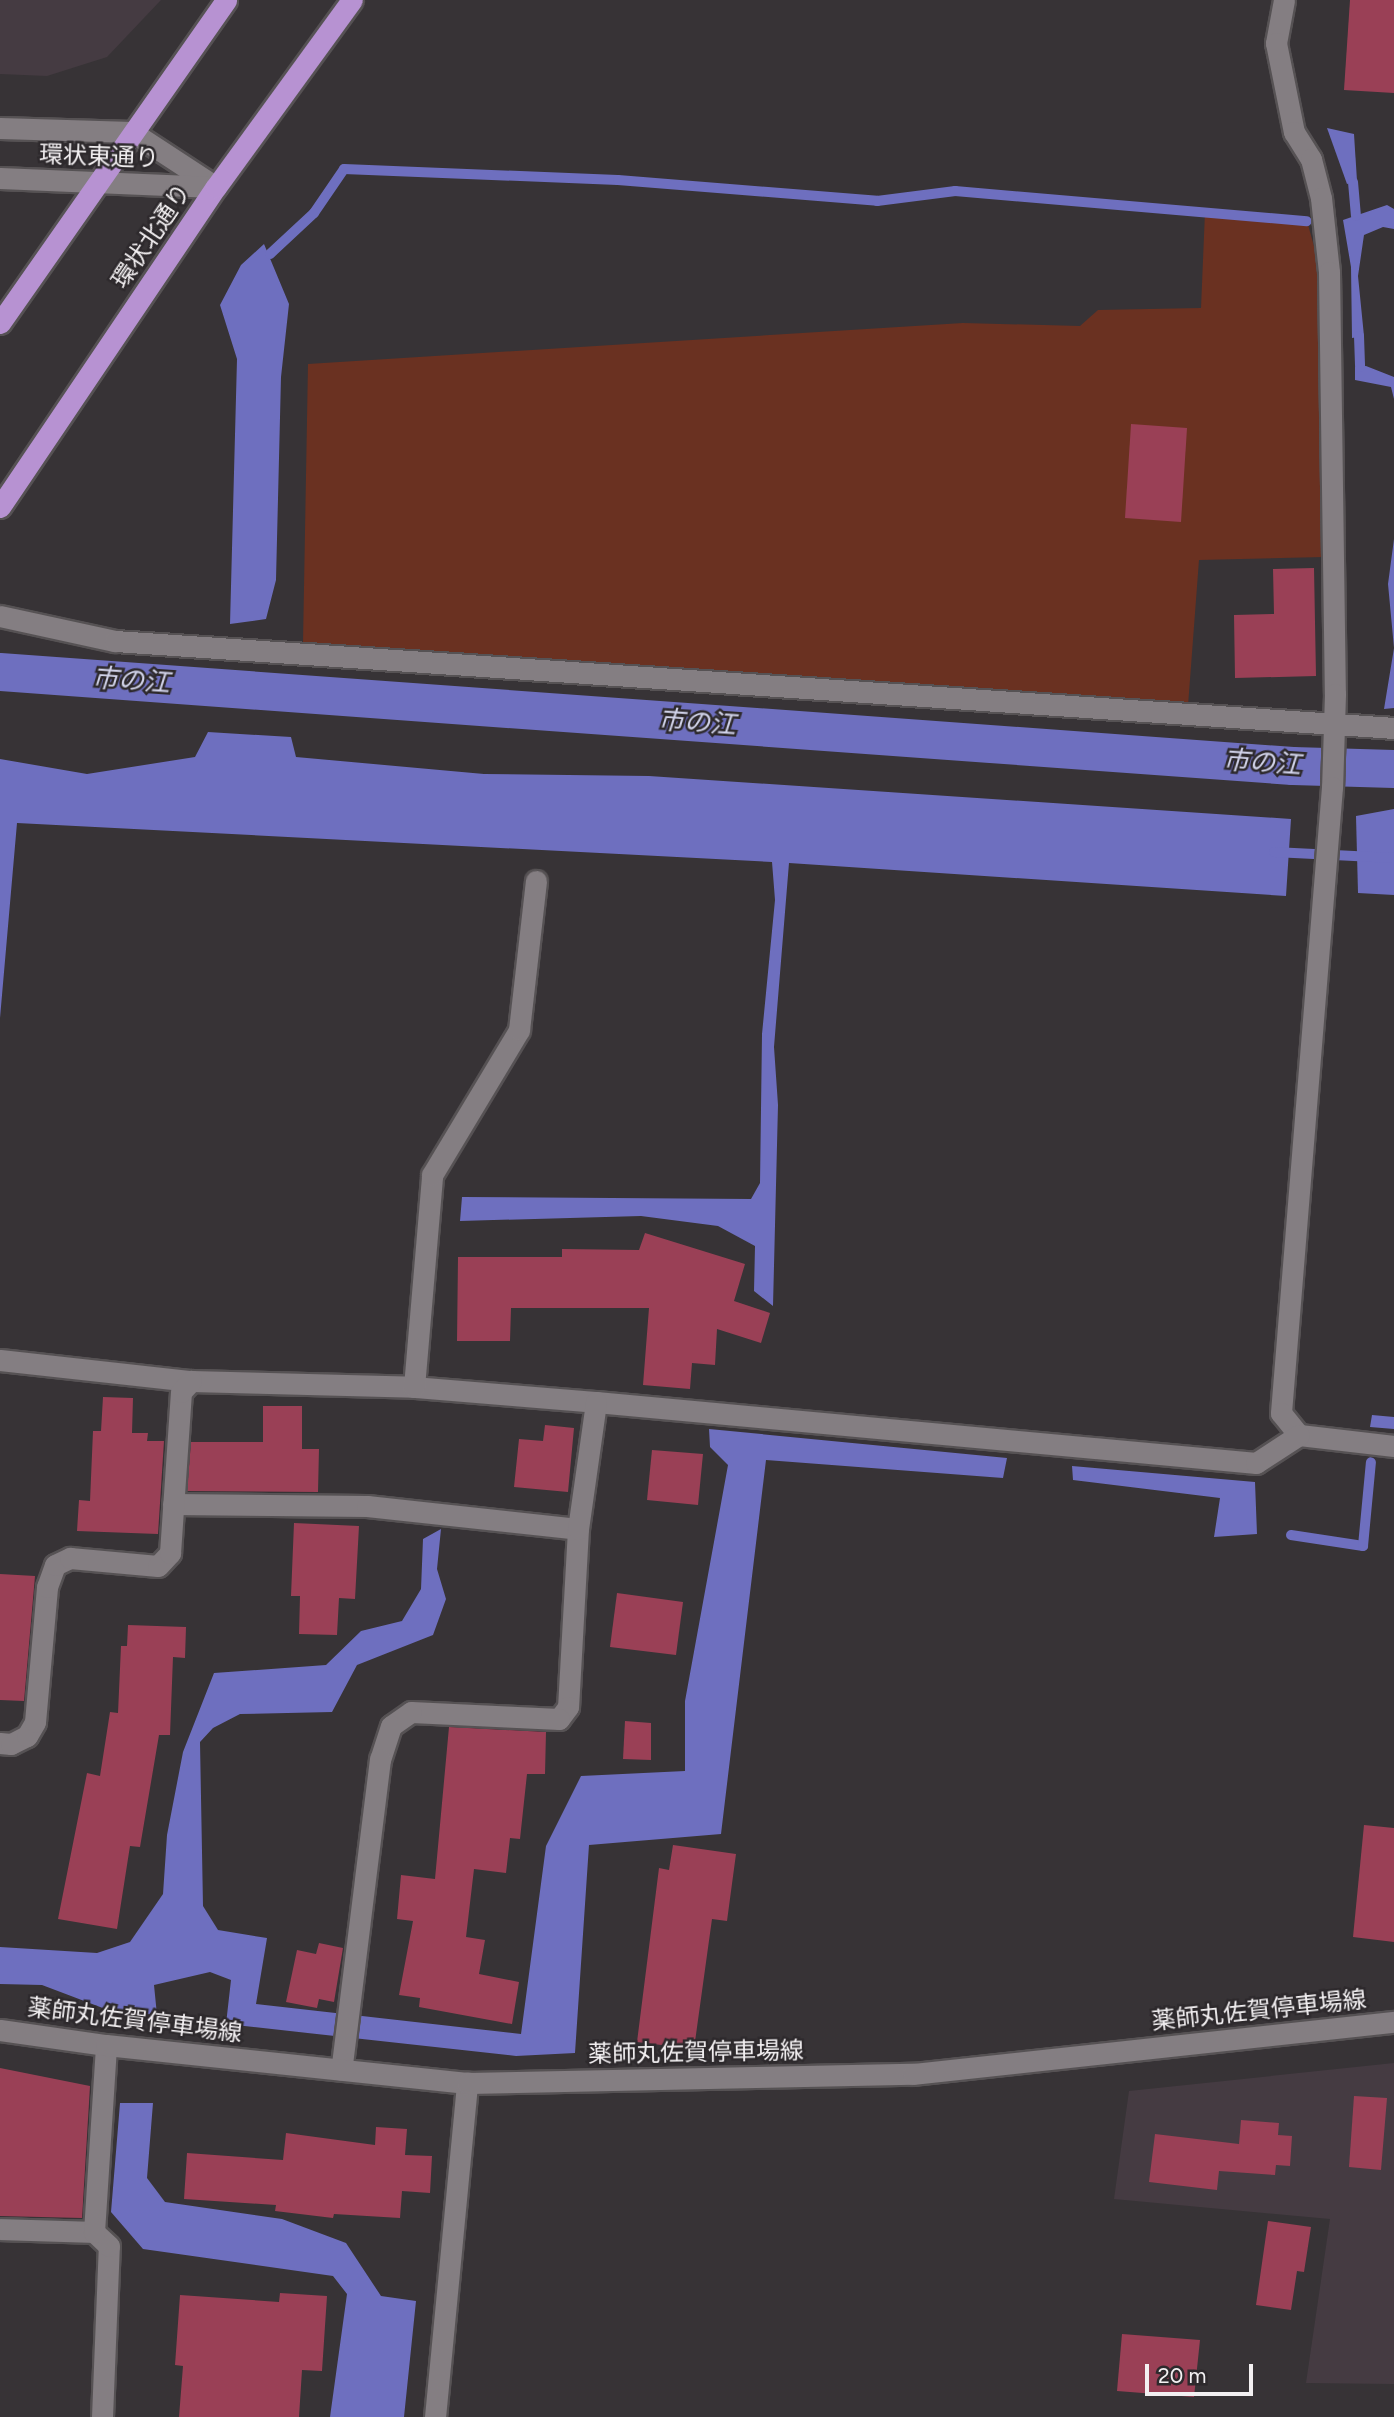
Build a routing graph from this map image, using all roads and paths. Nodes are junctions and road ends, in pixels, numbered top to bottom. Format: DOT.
graph roads {
  1 [pos="226,0"];
  2 [pos="352,0"];
  3 [pos="1284,0"];
  4 [pos="0,128"];
  5 [pos="132,132"];
  6 [pos="0,178"];
  7 [pos="97,184"];
  8 [pos="216,187"];
  9 [pos="0,323"];
  10 [pos="0,507"];
  11 [pos="0,617"];
  12 [pos="1334,726"];
  13 [pos="1394,728"];
  14 [pos="536,881"];
  15 [pos="0,1360"];
  16 [pos="191,1381"];
  17 [pos="414,1387"];
  18 [pos="596,1402"];
  19 [pos="1299,1435"];
  20 [pos="1394,1446"];
  21 [pos="173,1504"];
  22 [pos="578,1529"];
  23 [pos="0,1743"];
  24 [pos="1394,2022"];
  25 [pos="0,2029"];
  26 [pos="106,2045"];
  27 [pos="342,2060"];
  28 [pos="467,2083"];
  29 [pos="0,2229"];
  30 [pos="94,2232"];
  31 [pos="102,2417"];
  32 [pos="435,2417"];
  1 -- 5 [label="highway"];
  2 -- 8 [label="highway, 環状北通り"];
  3 -- 12 [label="street"];
  4 -- 5 [label="street, 環状東通り"];
  5 -- 7 [label="highway"];
  5 -- 8 [label="street, 環状東通り"];
  6 -- 7 [label="street, 環状東通り"];
  7 -- 8 [label="street, 環状東通り"];
  7 -- 9 [label="highway"];
  8 -- 10 [label="highway, 環状北通り"];
  11 -- 12 [label="street"];
  12 -- 13 [label="street"];
  12 -- 19 [label="street"];
  14 -- 17 [label="street"];
  15 -- 16 [label="street"];
  16 -- 17 [label="street"];
  16 -- 21 [label="street"];
  17 -- 18 [label="street"];
  18 -- 19 [label="street"];
  18 -- 22 [label="street"];
  19 -- 20 [label="street"];
  21 -- 22 [label="street"];
  21 -- 23 [label="street"];
  22 -- 27 [label="street"];
  24 -- 28 [label="street, 薬師丸佐賀停車場線"];
  25 -- 26 [label="street, 薬師丸佐賀停車場線"];
  26 -- 27 [label="street, 薬師丸佐賀停車場線"];
  26 -- 30 [label="street"];
  27 -- 28 [label="street, 薬師丸佐賀停車場線"];
  28 -- 32 [label="street"];
  29 -- 30 [label="street"];
  30 -- 31 [label="street"];
}
